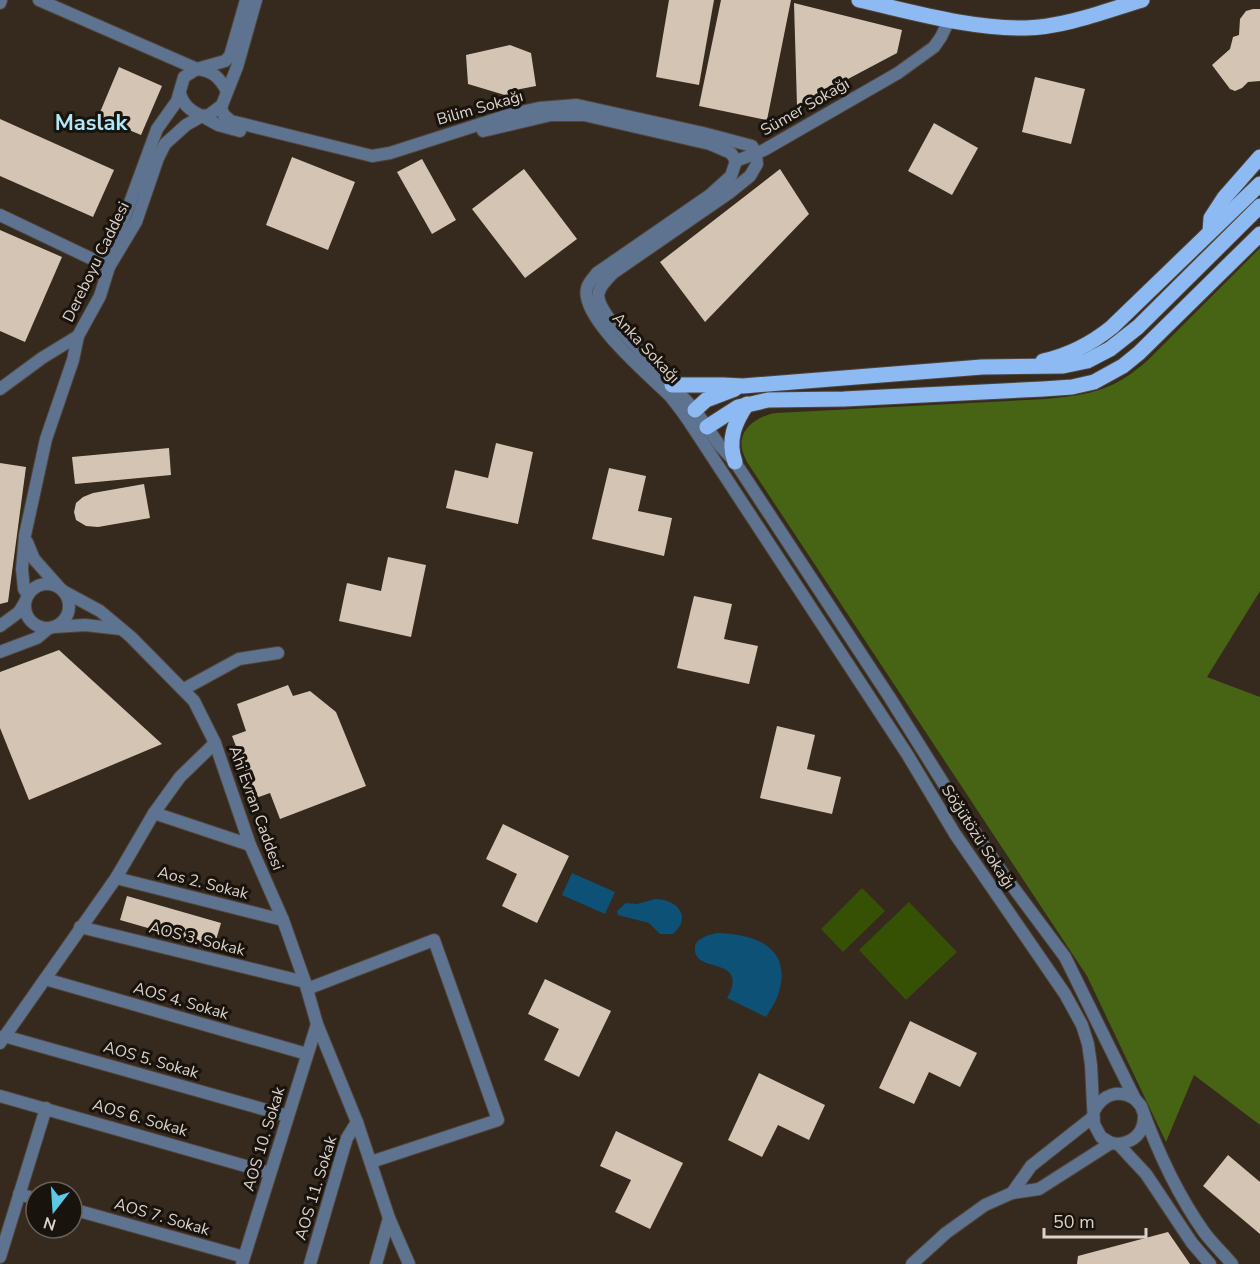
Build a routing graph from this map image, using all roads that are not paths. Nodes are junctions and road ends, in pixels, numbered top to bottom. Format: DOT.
graph roads {
  1 [pos="39,0"];
  2 [pos="246,0"];
  3 [pos="256,0"];
  4 [pos="859,0"];
  5 [pos="1142,0"];
  6 [pos="950,20"];
  7 [pos="197,69"];
  8 [pos="226,91"];
  9 [pos="180,94"];
  10 [pos="222,105"];
  11 [pos="202,116"];
  12 [pos="756,154"];
  13 [pos="1260,157"];
  14 [pos="736,161"];
  15 [pos="1260,184"];
  16 [pos="1260,206"];
  17 [pos="0,215"];
  18 [pos="1210,232"];
  19 [pos="1260,234"];
  20 [pos="110,267"];
  21 [pos="592,290"];
  22 [pos="78,336"];
  23 [pos="1029,365"];
  24 [pos="672,385"];
  25 [pos="743,387"];
  26 [pos="0,389"];
  27 [pos="747,404"];
  28 [pos="698,421"];
  29 [pos="735,462"];
  30 [pos="25,535"];
  31 [pos="61,589"];
  32 [pos="26,598"];
  33 [pos="0,626"];
  34 [pos="51,627"];
  35 [pos="121,629"];
  36 [pos="0,652"];
  37 [pos="278,653"];
  38 [pos="184,689"];
  39 [pos="215,743"];
  40 [pos="154,813"];
  41 [pos="250,845"];
  42 [pos="116,878"];
  43 [pos="283,920"];
  44 [pos="80,927"];
  45 [pos="45,979"];
  46 [pos="306,986"];
  47 [pos="317,1024"];
  48 [pos="2,1039"];
  49 [pos="307,1053"];
  50 [pos="0,1096"];
  51 [pos="1136,1099"];
  52 [pos="46,1108"];
  53 [pos="1094,1114"];
  54 [pos="1144,1114"];
  55 [pos="288,1116"];
  56 [pos="357,1122"];
  57 [pos="1114,1144"];
  58 [pos="371,1162"];
  59 [pos="270,1173"];
  60 [pos="1012,1193"];
  61 [pos="19,1194"];
  62 [pos="24,1195"];
  63 [pos="84,1213"];
  64 [pos="389,1218"];
  65 [pos="0,1257"];
  66 [pos="243,1261"];
  67 [pos="310,1264"];
  68 [pos="376,1264"];
  69 [pos="409,1264"];
  70 [pos="912,1264"];
  71 [pos="1210,1264"];
  72 [pos="1232,1264"];
  1 -- 7 [label="street"];
  2 -- 7 [label="street"];
  3 -- 8 [label="street"];
  4 -- 6 [label="main road"];
  5 -- 6 [label="main road"];
  6 -- 12 [label="street, Sümer Sokağı"];
  7 -- 8 [label="street"];
  7 -- 9 [label="street"];
  8 -- 10 [label="street"];
  9 -- 11 [label="street"];
  9 -- 20 [label="street"];
  10 -- 11 [label="street, Dereboyu Caddesi"];
  10 -- 12 [label="street, Bilim Sokağı"];
  11 -- 14 [label="street, Bilim Sokağı"];
  11 -- 20 [label="street, Dereboyu Caddesi"];
  12 -- 14 [label="street"];
  12 -- 21 [label="street, Sümer Sokağı"];
  13 -- 18 [label="main road"];
  14 -- 21 [label="street"];
  15 -- 18 [label="main road"];
  16 -- 23 [label="main road"];
  17 -- 20 [label="street"];
  18 -- 23 [label="main road"];
  19 -- 27 [label="main road"];
  20 -- 22 [label="street, Dereboyu Caddesi"];
  21 -- 24 [label="street, Anka Sokağı"];
  21 -- 28 [label="street, Anka Sokağı"];
  22 -- 26 [label="street"];
  22 -- 30 [label="street, Dereboyu Caddesi"];
  23 -- 25 [label="main road"];
  24 -- 25 [label="main road"];
  24 -- 28 [label="street, Anka Sokağı"];
  25 -- 28 [label="main road"];
  27 -- 28 [label="main road"];
  27 -- 29 [label="main road"];
  28 -- 29 [label="street, Söğütözü Sokağı"];
  28 -- 53 [label="street, Söğütözü Sokağı"];
  29 -- 51 [label="street, Söğütözü Sokağı"];
  30 -- 31 [label="street, Ahi Evran Caddesi"];
  30 -- 32 [label="street, Dereboyu Caddesi"];
  31 -- 32 [label="street"];
  31 -- 34 [label="street"];
  31 -- 35 [label="street, Ahi Evran Caddesi"];
  32 -- 33 [label="street"];
  32 -- 34 [label="street"];
  34 -- 35 [label="street"];
  34 -- 36 [label="street"];
  35 -- 38 [label="street, Ahi Evran Caddesi"];
  37 -- 38 [label="street"];
  38 -- 39 [label="street, Ahi Evran Caddesi"];
  39 -- 40 [label="street"];
  39 -- 41 [label="street, Ahi Evran Caddesi"];
  40 -- 41 [label="street"];
  40 -- 42 [label="street"];
  41 -- 43 [label="street, Ahi Evran Caddesi"];
  42 -- 43 [label="street, Aos 2. Sokak"];
  42 -- 44 [label="street"];
  43 -- 46 [label="street, Ahi Evran Caddesi"];
  44 -- 45 [label="street"];
  44 -- 46 [label="street, AOS 3. Sokak"];
  45 -- 48 [label="street"];
  45 -- 49 [label="street, AOS 4. Sokak"];
  46 -- 47 [label="street, Ahi Evran Caddesi"];
  46 -- 58 [label="street"];
  47 -- 49 [label="street, AOS 10. Sokak"];
  47 -- 56 [label="street, Ahi Evran Caddesi"];
  48 -- 55 [label="street, AOS 5. Sokak"];
  49 -- 55 [label="street, AOS 10. Sokak"];
  50 -- 52 [label="street, AOS 6. Sokak"];
  51 -- 53 [label="street"];
  51 -- 54 [label="street, Söğütözü Sokağı"];
  52 -- 59 [label="street, AOS 6. Sokak"];
  52 -- 61 [label="street"];
  53 -- 57 [label="street, Söğütözü Sokağı"];
  53 -- 60 [label="street"];
  54 -- 57 [label="street"];
  54 -- 72 [label="street, Söğütözü Sokağı"];
  55 -- 59 [label="street, AOS 10. Sokak"];
  56 -- 58 [label="street, Ahi Evran Caddesi"];
  56 -- 67 [label="street, AOS 11. Sokak"];
  57 -- 60 [label="street"];
  57 -- 71 [label="street, Söğütözü Sokağı"];
  58 -- 64 [label="street, Ahi Evran Caddesi"];
  59 -- 66 [label="street, AOS 10. Sokak"];
  60 -- 70 [label="street"];
  61 -- 62 [label="street"];
  61 -- 65 [label="street"];
  63 -- 66 [label="street, AOS 7. Sokak"];
  64 -- 68 [label="street"];
  64 -- 69 [label="street, Ahi Evran Caddesi"];
}
